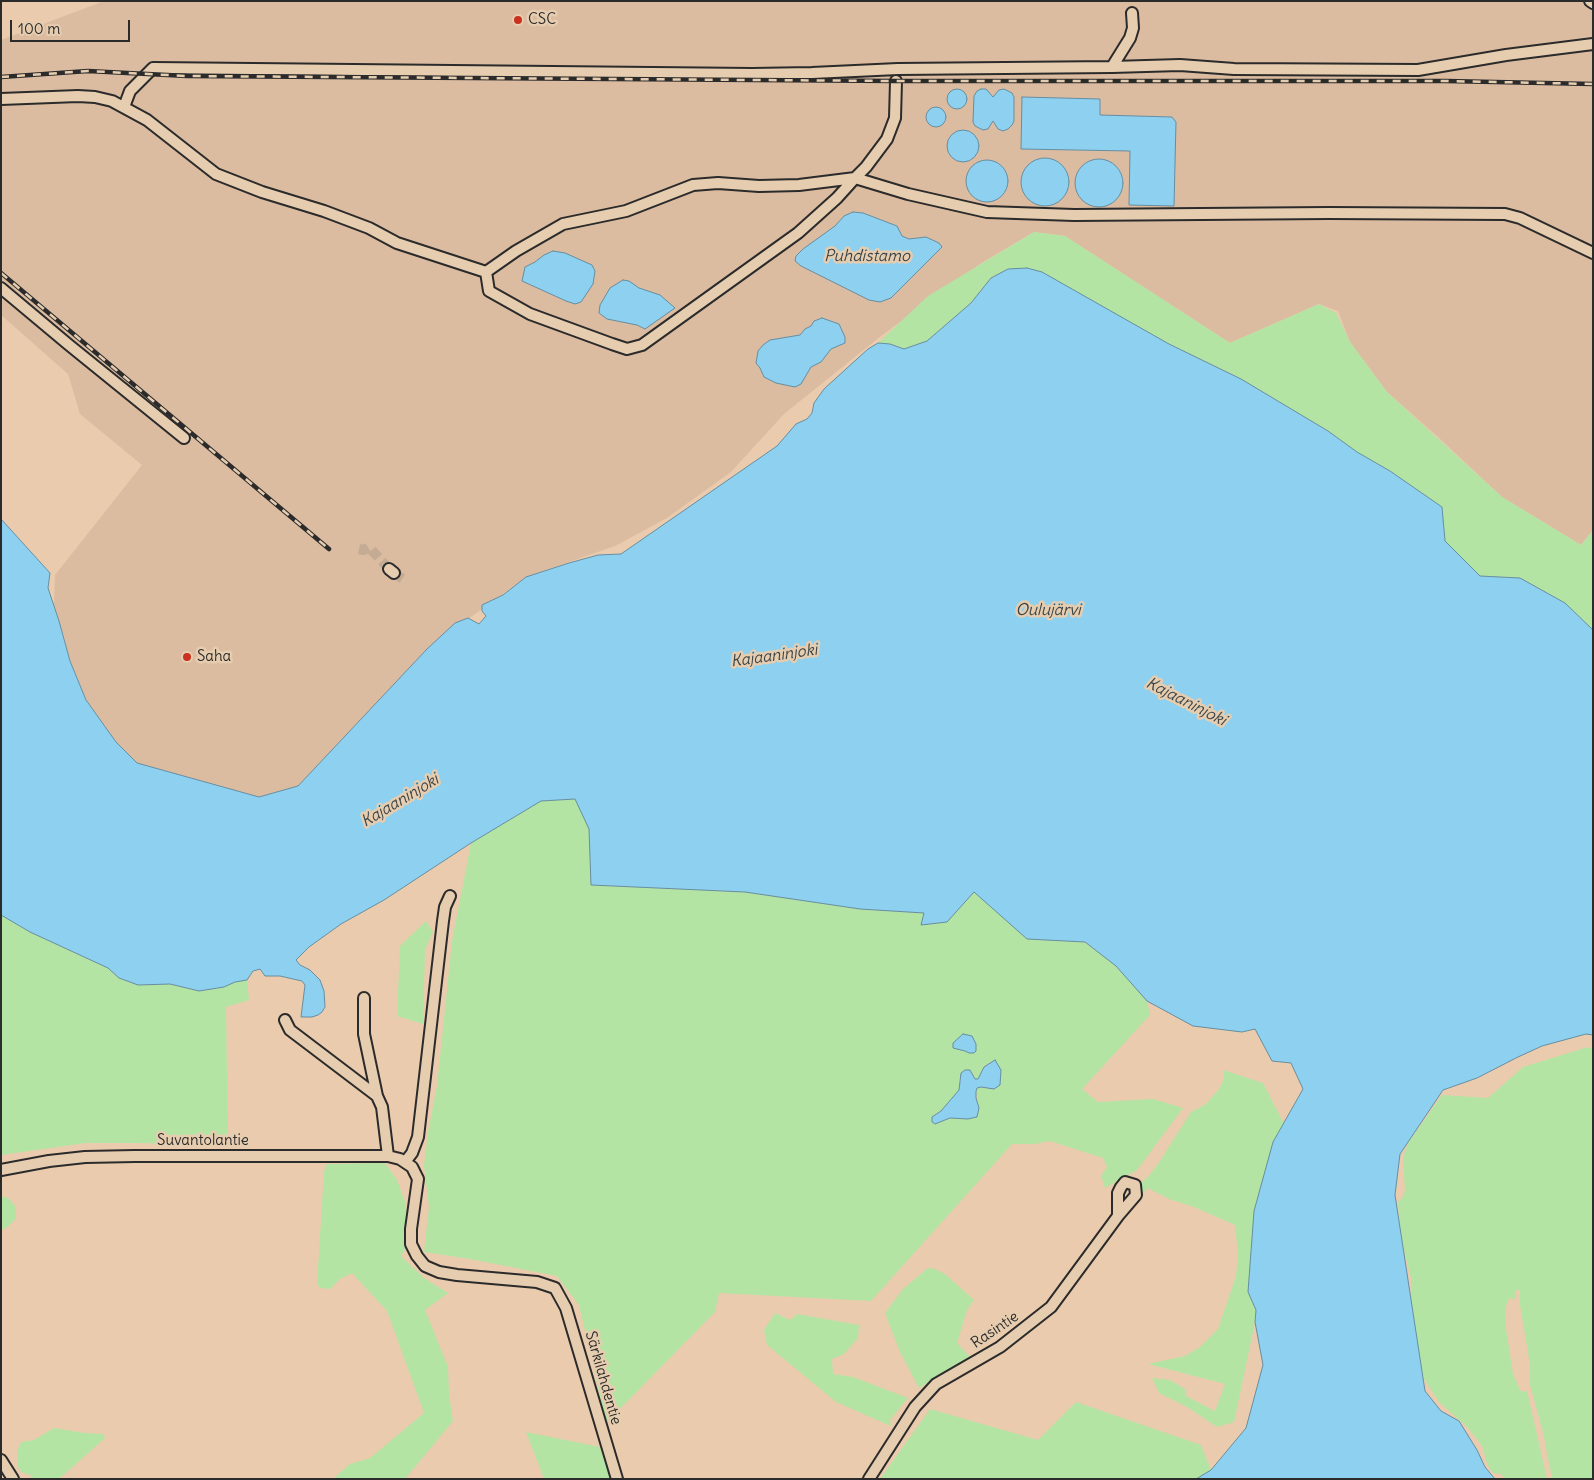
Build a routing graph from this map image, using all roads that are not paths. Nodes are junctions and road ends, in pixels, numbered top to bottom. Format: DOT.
graph roads {
  1 [pos="1132,13"];
  2 [pos="1593,44"];
  3 [pos="1112,67"];
  4 [pos="896,81"];
  5 [pos="1,99"];
  6 [pos="124,108"];
  7 [pos="855,178"];
  8 [pos="1593,253"];
  9 [pos="486,272"];
  10 [pos="1,288"];
  11 [pos="184,438"];
  12 [pos="450,896"];
  13 [pos="364,998"];
  14 [pos="285,1020"];
  15 [pos="377,1096"];
  16 [pos="388,1156"];
  17 [pos="405,1162"];
  18 [pos="1,1170"];
  19 [pos="1118,1216"];
  20 [pos="1,1460"];
  21 [pos="13,1479"];
  22 [pos="617,1479"];
  23 [pos="869,1479"];
  1 -- 3 [label="street"];
  2 -- 3 [label="street"];
  3 -- 6 [label="street"];
  4 -- 7 [label="street"];
  5 -- 6 [label="street"];
  6 -- 9 [label="street"];
  7 -- 8 [label="street"];
  7 -- 9 [label="street"];
  7 -- 9 [label="street"];
  10 -- 11 [label="street"];
  12 -- 17 [label="street"];
  13 -- 15 [label="street"];
  14 -- 15 [label="street"];
  15 -- 16 [label="street"];
  16 -- 17 [label="street, Suvantolantie"];
  16 -- 18 [label="street, Suvantolantie"];
  17 -- 22 [label="street, Särkilahdentie"];
  19 -- 19 [label="street, Rasintie"];
  19 -- 23 [label="street, Rasintie"];
  20 -- 21 [label="street"];
}
